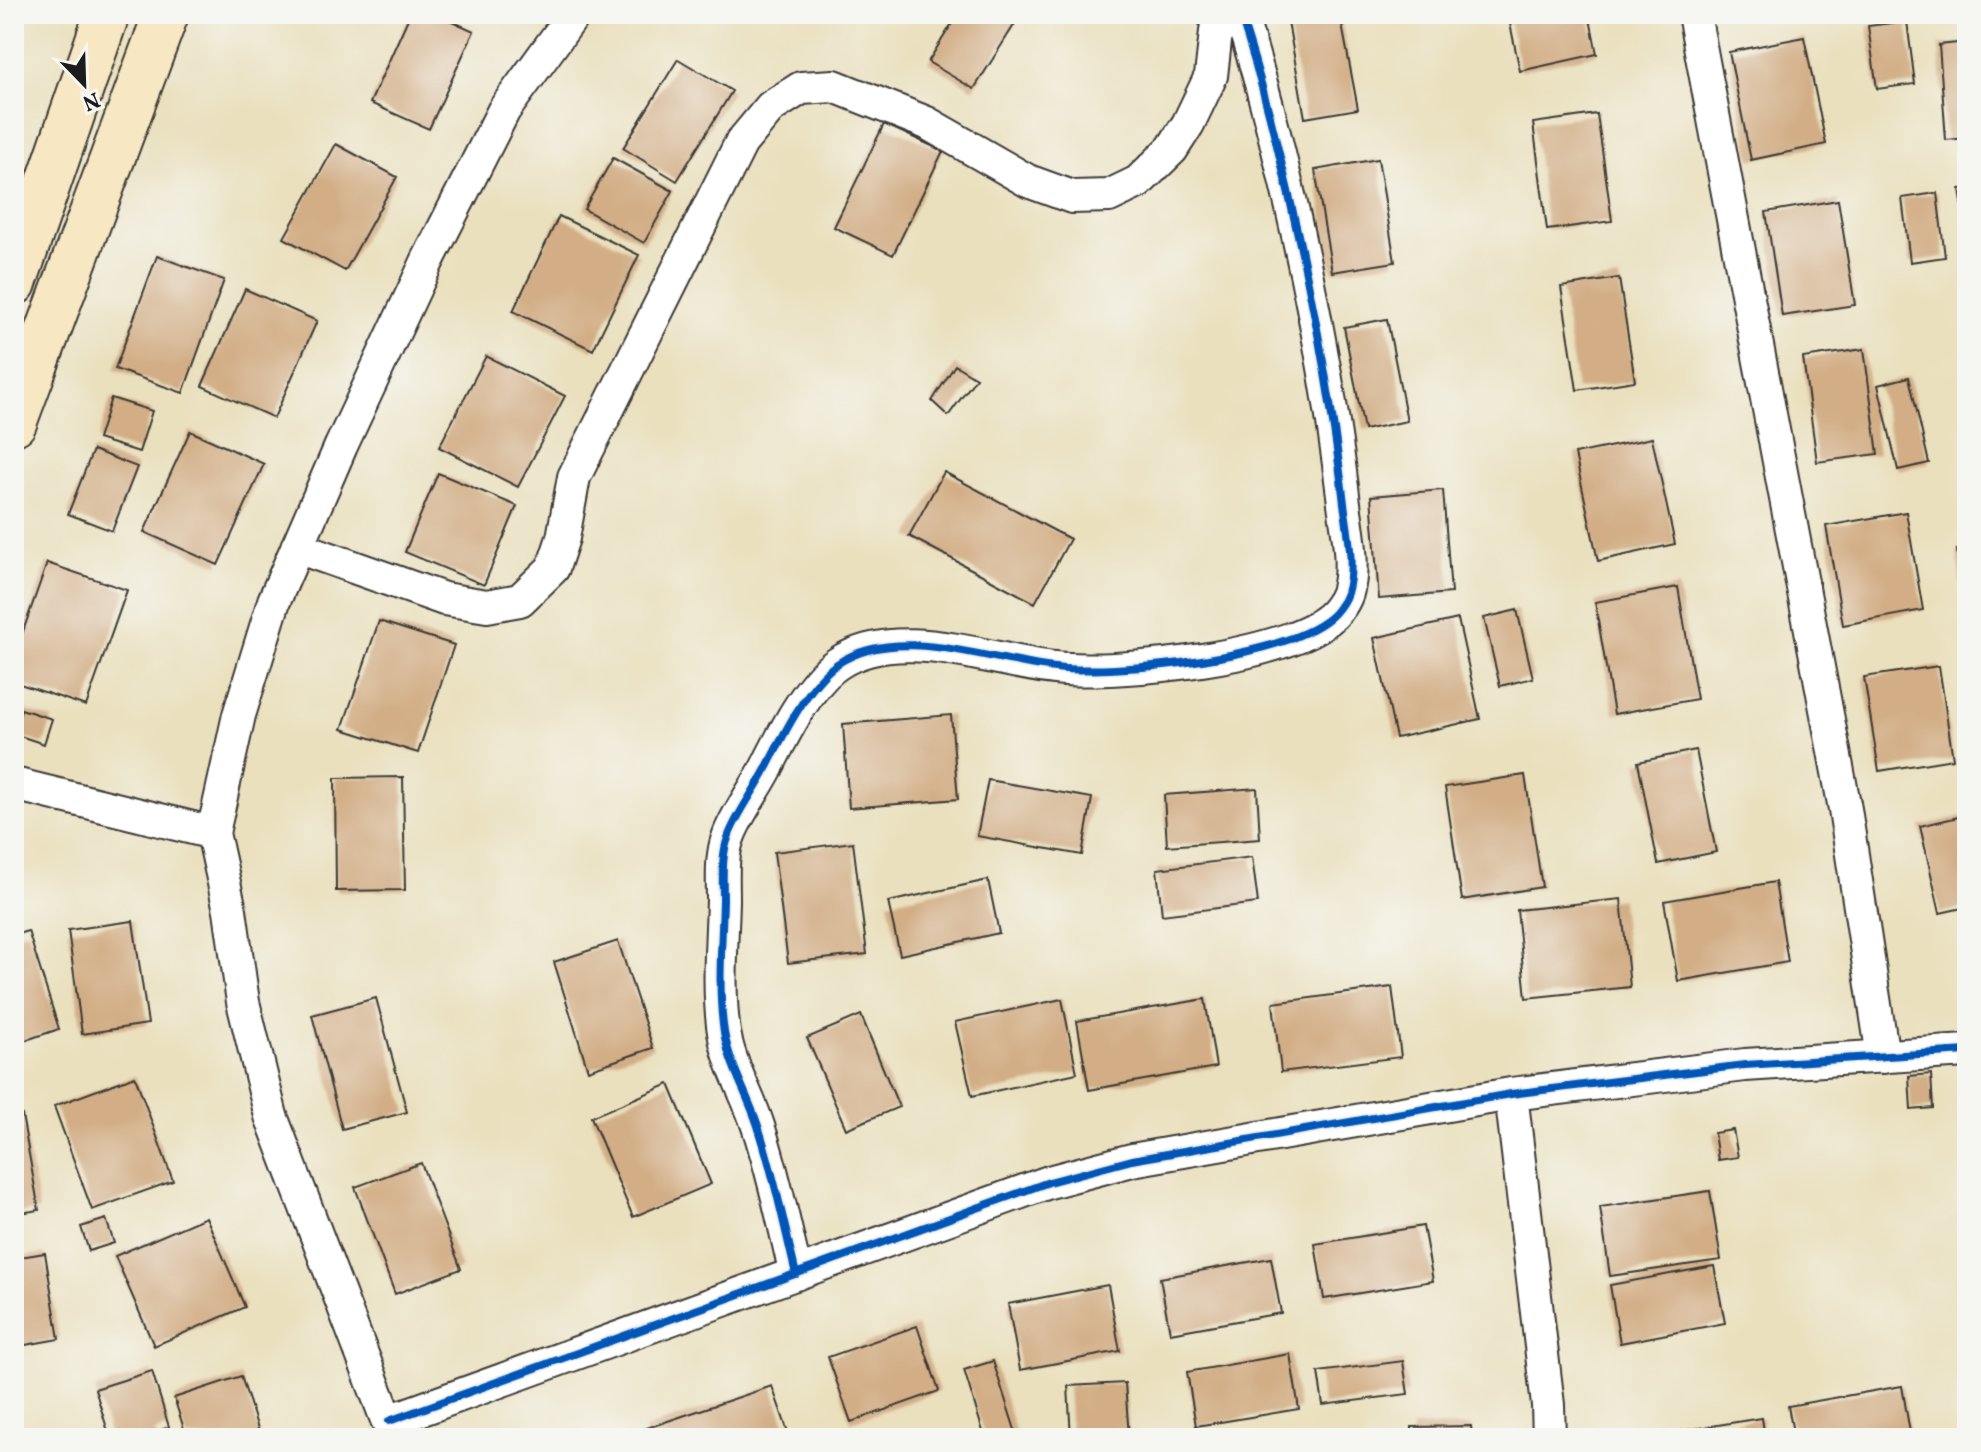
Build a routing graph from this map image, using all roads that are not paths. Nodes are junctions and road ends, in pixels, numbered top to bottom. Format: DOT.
graph roads {
  1 [pos="107,14"];
  2 [pos="166,14"];
  3 [pos="574,14"];
  4 [pos="1218,14"];
  5 [pos="1240,14"];
  6 [pos="1694,14"];
  7 [pos="14,283"];
  8 [pos="14,423"];
  9 [pos="297,547"];
  10 [pos="14,784"];
  11 [pos="213,833"];
  12 [pos="1967,1051"];
  13 [pos="1883,1057"];
  14 [pos="1511,1094"];
  15 [pos="796,1274"];
  16 [pos="391,1429"];
  17 [pos="1549,1438"];
  1 -- 7 [label="main road"];
  2 -- 8 [label="main road"];
  3 -- 9 [label="street"];
  4 -- 9 [label="street"];
  5 -- 15 [label="street"];
  6 -- 13 [label="street"];
  9 -- 11 [label="street"];
  10 -- 11 [label="street"];
  11 -- 16 [label="street"];
  12 -- 13 [label="street"];
  13 -- 14 [label="street"];
  14 -- 15 [label="street"];
  14 -- 17 [label="street"];
  15 -- 16 [label="street"];
}
